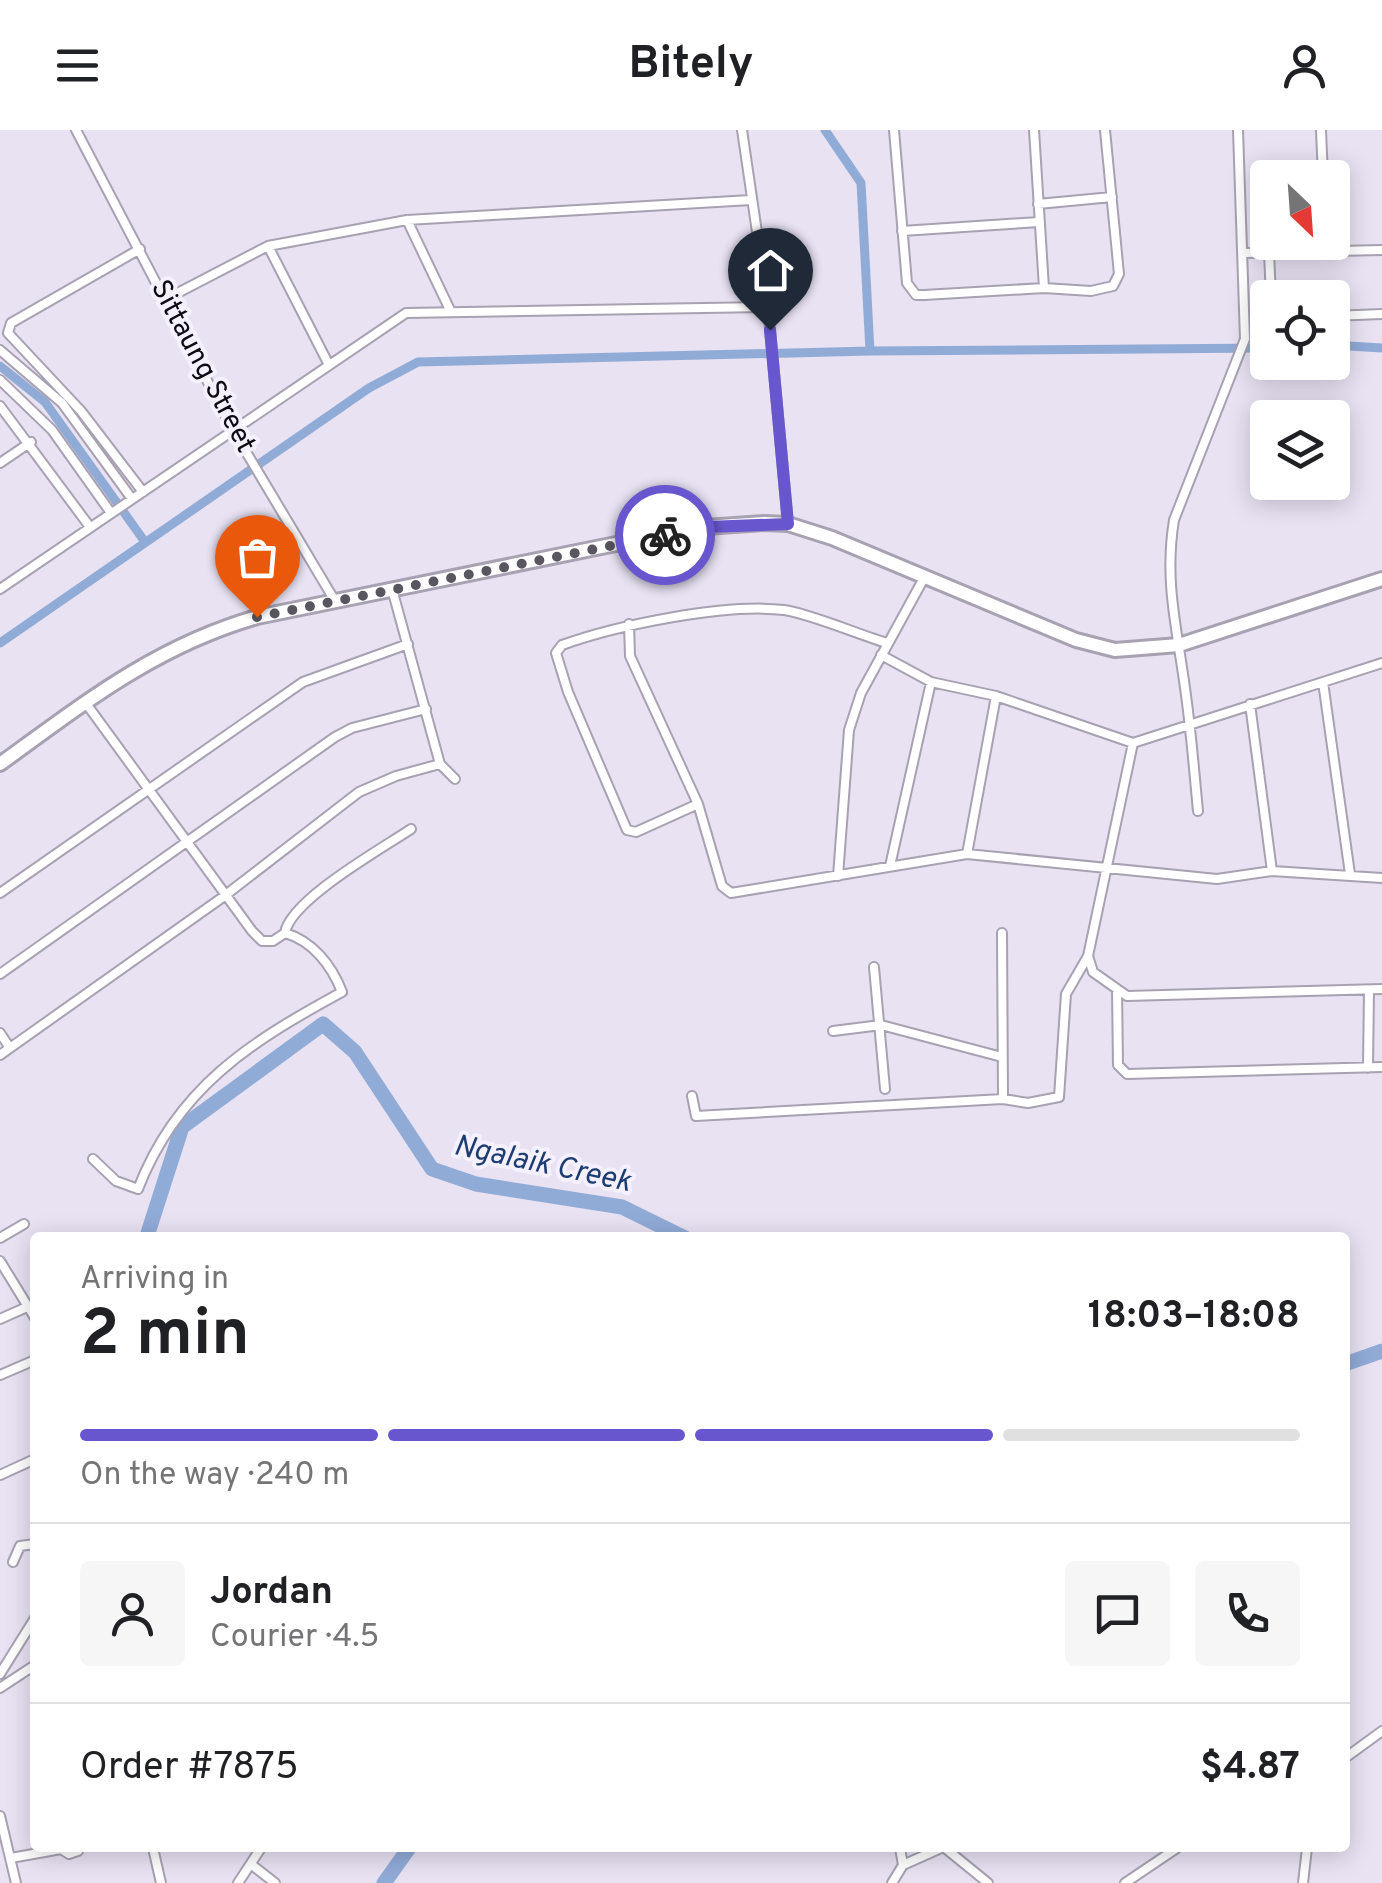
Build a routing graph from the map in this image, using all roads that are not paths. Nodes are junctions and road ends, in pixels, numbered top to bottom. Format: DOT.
graph roads {
  1 [pos="76,130"];
  2 [pos="742,130"];
  3 [pos="894,130"];
  4 [pos="1034,130"];
  5 [pos="1105,130"];
  6 [pos="1238,130"];
  7 [pos="1321,130"];
  8 [pos="1322,160"];
  9 [pos="1112,197"];
  10 [pos="751,200"];
  11 [pos="1038,204"];
  12 [pos="407,220"];
  13 [pos="1039,222"];
  14 [pos="902,231"];
  15 [pos="268,246"];
  16 [pos="1350,248"];
  17 [pos="140,250"];
  18 [pos="1382,250"];
  19 [pos="1244,253"];
  20 [pos="1250,253"];
  21 [pos="1044,288"];
  22 [pos="166,299"];
  23 [pos="768,307"];
  24 [pos="451,312"];
  25 [pos="1382,314"];
  26 [pos="1350,315"];
  27 [pos="0,350"];
  28 [pos="329,365"];
  29 [pos="0,380"];
  30 [pos="0,406"];
  31 [pos="233,430"];
  32 [pos="31,442"];
  33 [pos="0,463"];
  34 [pos="143,492"];
  35 [pos="129,501"];
  36 [pos="114,512"];
  37 [pos="788,524"];
  38 [pos="90,527"];
  39 [pos="924,578"];
  40 [pos="1382,578"];
  41 [pos="0,589"];
  42 [pos="392,590"];
  43 [pos="335,601"];
  44 [pos="629,624"];
  45 [pos="887,643"];
  46 [pos="408,644"];
  47 [pos="1179,645"];
  48 [pos="881,655"];
  49 [pos="1382,663"];
  50 [pos="931,682"];
  51 [pos="1322,682"];
  52 [pos="996,696"];
  53 [pos="85,702"];
  54 [pos="1250,704"];
  55 [pos="426,709"];
  56 [pos="1190,723"];
  57 [pos="1133,743"];
  58 [pos="0,764"];
  59 [pos="440,764"];
  60 [pos="455,778"];
  61 [pos="148,791"];
  62 [pos="698,804"];
  63 [pos="1198,811"];
  64 [pos="411,829"];
  65 [pos="184,842"];
  66 [pos="967,854"];
  67 [pos="890,866"];
  68 [pos="1104,869"];
  69 [pos="1272,871"];
  70 [pos="1350,874"];
  71 [pos="838,876"];
  72 [pos="1382,878"];
  73 [pos="0,893"];
  74 [pos="224,897"];
  75 [pos="285,933"];
  76 [pos="1002,933"];
  77 [pos="1088,956"];
  78 [pos="874,966"];
  79 [pos="0,974"];
  80 [pos="1117,989"];
  81 [pos="1382,989"];
  82 [pos="1368,990"];
  83 [pos="880,1026"];
  84 [pos="833,1031"];
  85 [pos="0,1033"];
  86 [pos="10,1048"];
  87 [pos="0,1055"];
  88 [pos="1002,1057"];
  89 [pos="1382,1067"];
  90 [pos="1368,1068"];
  91 [pos="886,1088"];
  92 [pos="692,1096"];
  93 [pos="1003,1100"];
  94 [pos="93,1160"];
  95 [pos="24,1224"];
  96 [pos="0,1238"];
  97 [pos="1,1266"];
  98 [pos="27,1307"];
  99 [pos="30,1311"];
  100 [pos="0,1319"];
  101 [pos="30,1362"];
  102 [pos="0,1375"];
  103 [pos="30,1461"];
  104 [pos="0,1475"];
  105 [pos="30,1545"];
  106 [pos="13,1562"];
  107 [pos="30,1626"];
  108 [pos="30,1669"];
  109 [pos="0,1674"];
  110 [pos="0,1688"];
  111 [pos="1382,1731"];
  112 [pos="1350,1754"];
  113 [pos="0,1816"];
  114 [pos="44,1852"];
  115 [pos="156,1852"];
  116 [pos="258,1852"];
  117 [pos="901,1852"];
  118 [pos="934,1852"];
  119 [pos="948,1852"];
  120 [pos="1172,1852"];
  121 [pos="1306,1852"];
  122 [pos="11,1858"];
  123 [pos="252,1865"];
  124 [pos="903,1866"];
  125 [pos="17,1882"];
  126 [pos="161,1883"];
  127 [pos="238,1883"];
  128 [pos="275,1883"];
  129 [pos="892,1883"];
  130 [pos="988,1883"];
  131 [pos="1125,1883"];
  132 [pos="1303,1883"];
  1 -- 17 [label="street, Sittaung Street"];
  2 -- 10 [label="street"];
  3 -- 14 [label="street"];
  4 -- 11 [label="street"];
  5 -- 9 [label="street"];
  6 -- 19 [label="street"];
  7 -- 8 [label="street"];
  9 -- 11 [label="street"];
  9 -- 21 [label="street"];
  10 -- 12 [label="street"];
  10 -- 23 [label="street"];
  11 -- 13 [label="street"];
  12 -- 15 [label="street"];
  12 -- 24 [label="street"];
  13 -- 14 [label="street"];
  13 -- 21 [label="street"];
  14 -- 21 [label="street"];
  15 -- 22 [label="street"];
  15 -- 28 [label="street"];
  16 -- 18 [label="street"];
  17 -- 22 [label="street, Sittaung Street"];
  17 -- 34 [label="street"];
  19 -- 20 [label="street"];
  19 -- 47 [label="street"];
  22 -- 31 [label="street, Sittaung Street"];
  23 -- 24 [label="street"];
  23 -- 37 [label="street"];
  24 -- 28 [label="street"];
  25 -- 26 [label="street"];
  27 -- 35 [label="street"];
  28 -- 31 [label="street"];
  29 -- 36 [label="street"];
  30 -- 32 [label="street"];
  31 -- 34 [label="street"];
  31 -- 43 [label="street, Sittaung Street"];
  32 -- 33 [label="street"];
  32 -- 38 [label="street"];
  34 -- 35 [label="street"];
  35 -- 36 [label="street"];
  36 -- 38 [label="street"];
  37 -- 39 [label="main road"];
  37 -- 42 [label="main road"];
  38 -- 41 [label="street"];
  39 -- 45 [label="street"];
  39 -- 47 [label="main road"];
  40 -- 47 [label="main road"];
  42 -- 43 [label="main road"];
  42 -- 46 [label="street"];
  43 -- 53 [label="main road"];
  44 -- 45 [label="street"];
  44 -- 62 [label="street"];
  44 -- 62 [label="street"];
  45 -- 48 [label="street"];
  46 -- 55 [label="street"];
  46 -- 61 [label="street"];
  47 -- 56 [label="street"];
  48 -- 50 [label="street"];
  48 -- 71 [label="street"];
  49 -- 51 [label="street"];
  50 -- 52 [label="street"];
  50 -- 67 [label="street"];
  51 -- 54 [label="street"];
  51 -- 70 [label="street"];
  52 -- 57 [label="street"];
  52 -- 66 [label="street"];
  53 -- 58 [label="main road"];
  53 -- 61 [label="street"];
  54 -- 56 [label="street"];
  54 -- 69 [label="street"];
  55 -- 59 [label="street"];
  55 -- 65 [label="street"];
  56 -- 57 [label="street"];
  56 -- 63 [label="street"];
  57 -- 68 [label="street"];
  59 -- 60 [label="street"];
  59 -- 74 [label="street"];
  61 -- 65 [label="street"];
  61 -- 73 [label="street"];
  62 -- 71 [label="street"];
  64 -- 75 [label="street"];
  65 -- 74 [label="street"];
  65 -- 79 [label="street"];
  66 -- 67 [label="street"];
  66 -- 68 [label="street"];
  67 -- 71 [label="street"];
  68 -- 69 [label="street"];
  68 -- 77 [label="street"];
  69 -- 70 [label="street"];
  70 -- 72 [label="street"];
  74 -- 75 [label="street"];
  74 -- 86 [label="street"];
  75 -- 94 [label="street"];
  76 -- 88 [label="street"];
  77 -- 80 [label="street"];
  77 -- 93 [label="street"];
  78 -- 83 [label="street"];
  80 -- 82 [label="street"];
  80 -- 90 [label="street"];
  81 -- 82 [label="street"];
  82 -- 90 [label="street"];
  83 -- 84 [label="street"];
  83 -- 88 [label="street"];
  83 -- 91 [label="street"];
  85 -- 86 [label="street"];
  86 -- 87 [label="street"];
  88 -- 93 [label="street"];
  89 -- 90 [label="street"];
  92 -- 93 [label="street"];
  95 -- 96 [label="street"];
  97 -- 98 [label="street"];
  98 -- 99 [label="street"];
  98 -- 100 [label="street"];
  101 -- 102 [label="street"];
  103 -- 104 [label="street"];
  105 -- 106 [label="street"];
  107 -- 109 [label="street"];
  108 -- 110 [label="street"];
  111 -- 112 [label="street"];
  113 -- 122 [label="street"];
  114 -- 122 [label="street"];
  115 -- 126 [label="street"];
  116 -- 123 [label="street"];
  117 -- 124 [label="street"];
  118 -- 124 [label="street"];
  119 -- 130 [label="street"];
  120 -- 131 [label="street"];
  121 -- 132 [label="street"];
  122 -- 125 [label="street"];
  123 -- 127 [label="street"];
  123 -- 128 [label="street"];
  124 -- 129 [label="street"];
}
